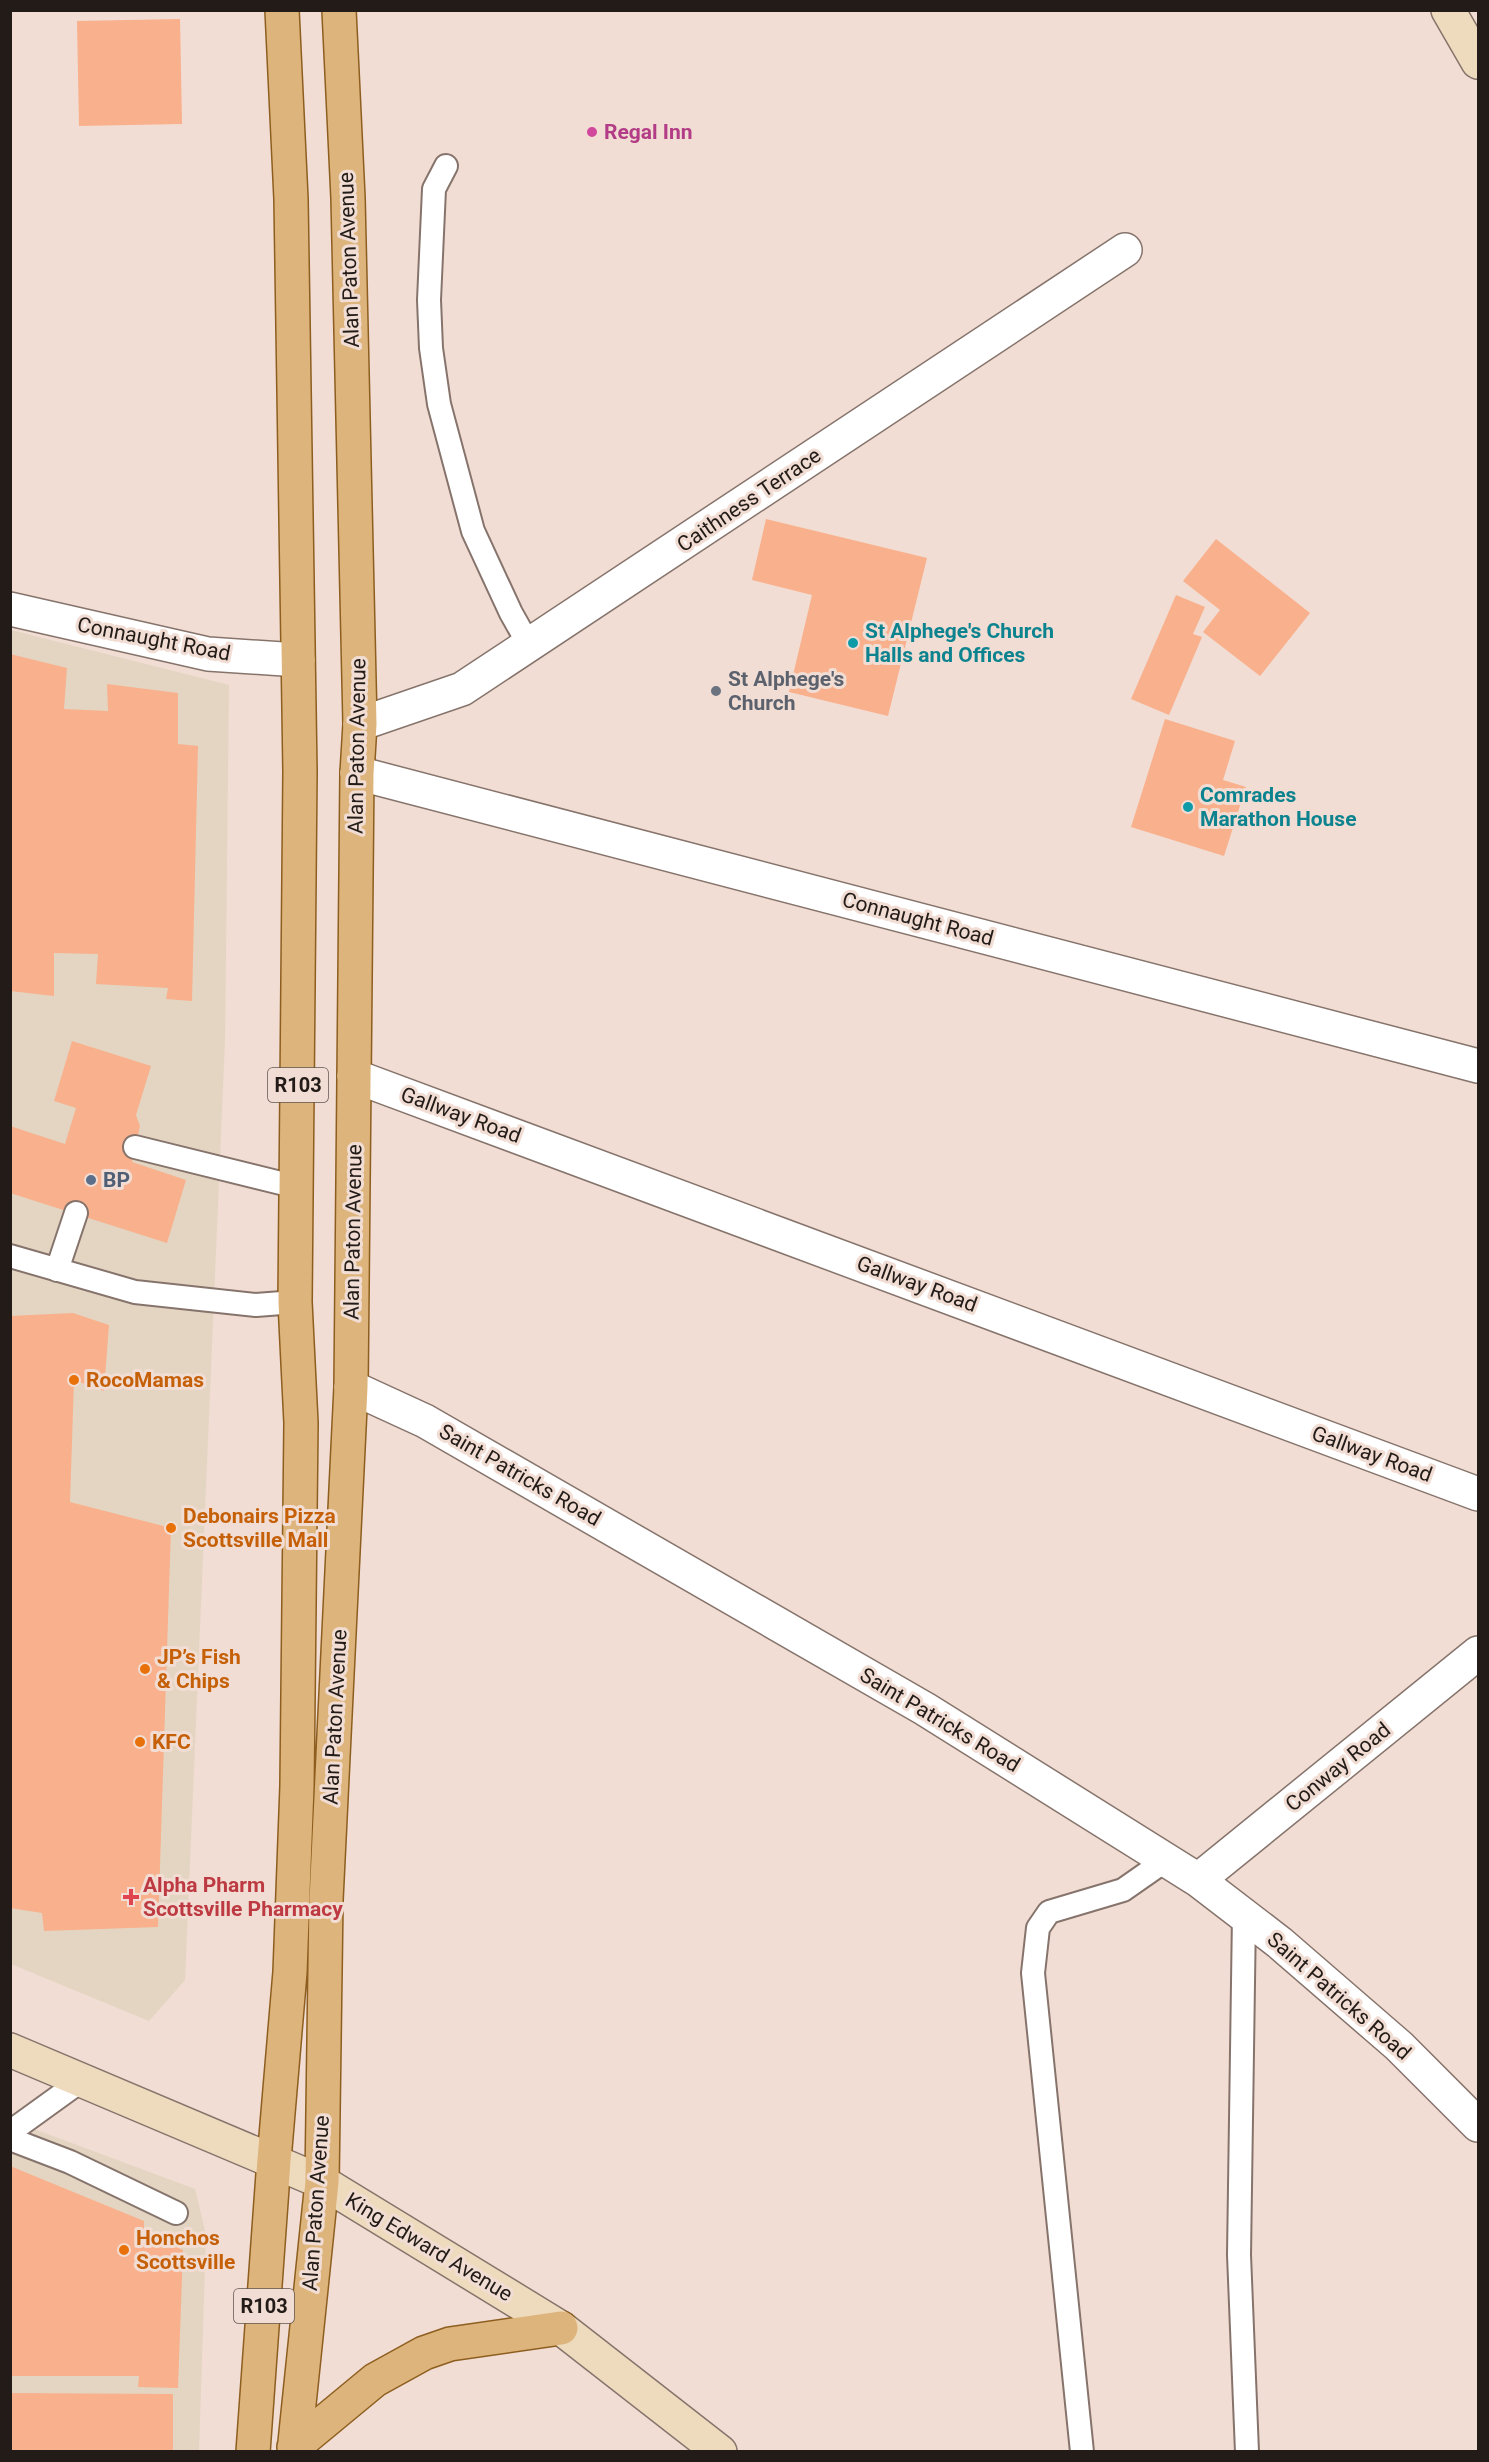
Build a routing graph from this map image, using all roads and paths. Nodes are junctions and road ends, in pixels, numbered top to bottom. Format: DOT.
graph roads {
  1 [pos="282,10"];
  2 [pos="339,10"];
  3 [pos="1448,10"];
  4 [pos="1479,62"];
  5 [pos="446,166"];
  6 [pos="1125,250"];
  7 [pos="10,609"];
  8 [pos="529,645"];
  9 [pos="298,660"];
  10 [pos="360,724"];
  11 [pos="357,773"];
  12 [pos="1479,1066"];
  13 [pos="354,1076"];
  14 [pos="135,1147"];
  15 [pos="297,1187"];
  16 [pos="76,1213"];
  17 [pos="10,1256"];
  18 [pos="57,1270"];
  19 [pos="295,1302"];
  20 [pos="351,1387"];
  21 [pos="1479,1494"];
  22 [pos="1479,1653"];
  23 [pos="1166,1860"];
  24 [pos="1198,1880"];
  25 [pos="1244,1915"];
  26 [pos="10,2049"];
  27 [pos="82,2080"];
  28 [pos="1479,2125"];
  29 [pos="10,2132"];
  30 [pos="10,2139"];
  31 [pos="274,2160"];
  32 [pos="322,2182"];
  33 [pos="176,2213"];
  34 [pos="561,2328"];
  35 [pos="294,2449"];
  36 [pos="253,2451"];
  37 [pos="720,2451"];
  38 [pos="1082,2451"];
  39 [pos="1247,2451"];
  1 -- 9 [label="main road, Alan Paton Avenue / R103"];
  2 -- 10 [label="main road, Alan Paton Avenue / R103"];
  3 -- 4 [label="street"];
  5 -- 8 [label="lane"];
  6 -- 8 [label="street, Caithness Terrace"];
  7 -- 9 [label="street, Connaught Road"];
  8 -- 10 [label="street, Caithness Terrace"];
  9 -- 15 [label="main road, Alan Paton Avenue / R103"];
  10 -- 11 [label="main road, Alan Paton Avenue / R103"];
  11 -- 12 [label="street, Connaught Road"];
  11 -- 13 [label="main road, Alan Paton Avenue / R103"];
  13 -- 20 [label="main road, Alan Paton Avenue / R103"];
  13 -- 21 [label="street, Gallway Road"];
  14 -- 15 [label="lane"];
  15 -- 19 [label="main road, Alan Paton Avenue / R103"];
  16 -- 18 [label="lane"];
  17 -- 18 [label="lane"];
  18 -- 19 [label="lane"];
  19 -- 31 [label="main road, Alan Paton Avenue / R103"];
  20 -- 23 [label="street, Saint Patricks Road"];
  20 -- 32 [label="main road, Alan Paton Avenue / R103"];
  22 -- 24 [label="street, Conway Road"];
  23 -- 24 [label="street, Saint Patricks Road"];
  23 -- 38 [label="lane"];
  24 -- 25 [label="street, Saint Patricks Road"];
  25 -- 28 [label="street, Saint Patricks Road"];
  25 -- 39 [label="lane"];
  26 -- 27 [label="street, King Edward Avenue"];
  27 -- 29 [label="lane"];
  27 -- 31 [label="street, King Edward Avenue"];
  30 -- 33 [label="lane"];
  31 -- 32 [label="street, King Edward Avenue"];
  31 -- 36 [label="main road, Alan Paton Avenue / R103"];
  32 -- 34 [label="street, King Edward Avenue"];
  32 -- 35 [label="main road, Alan Paton Avenue / R103"];
  34 -- 35 [label="main road"];
  34 -- 37 [label="street, King Edward Avenue"];
}
